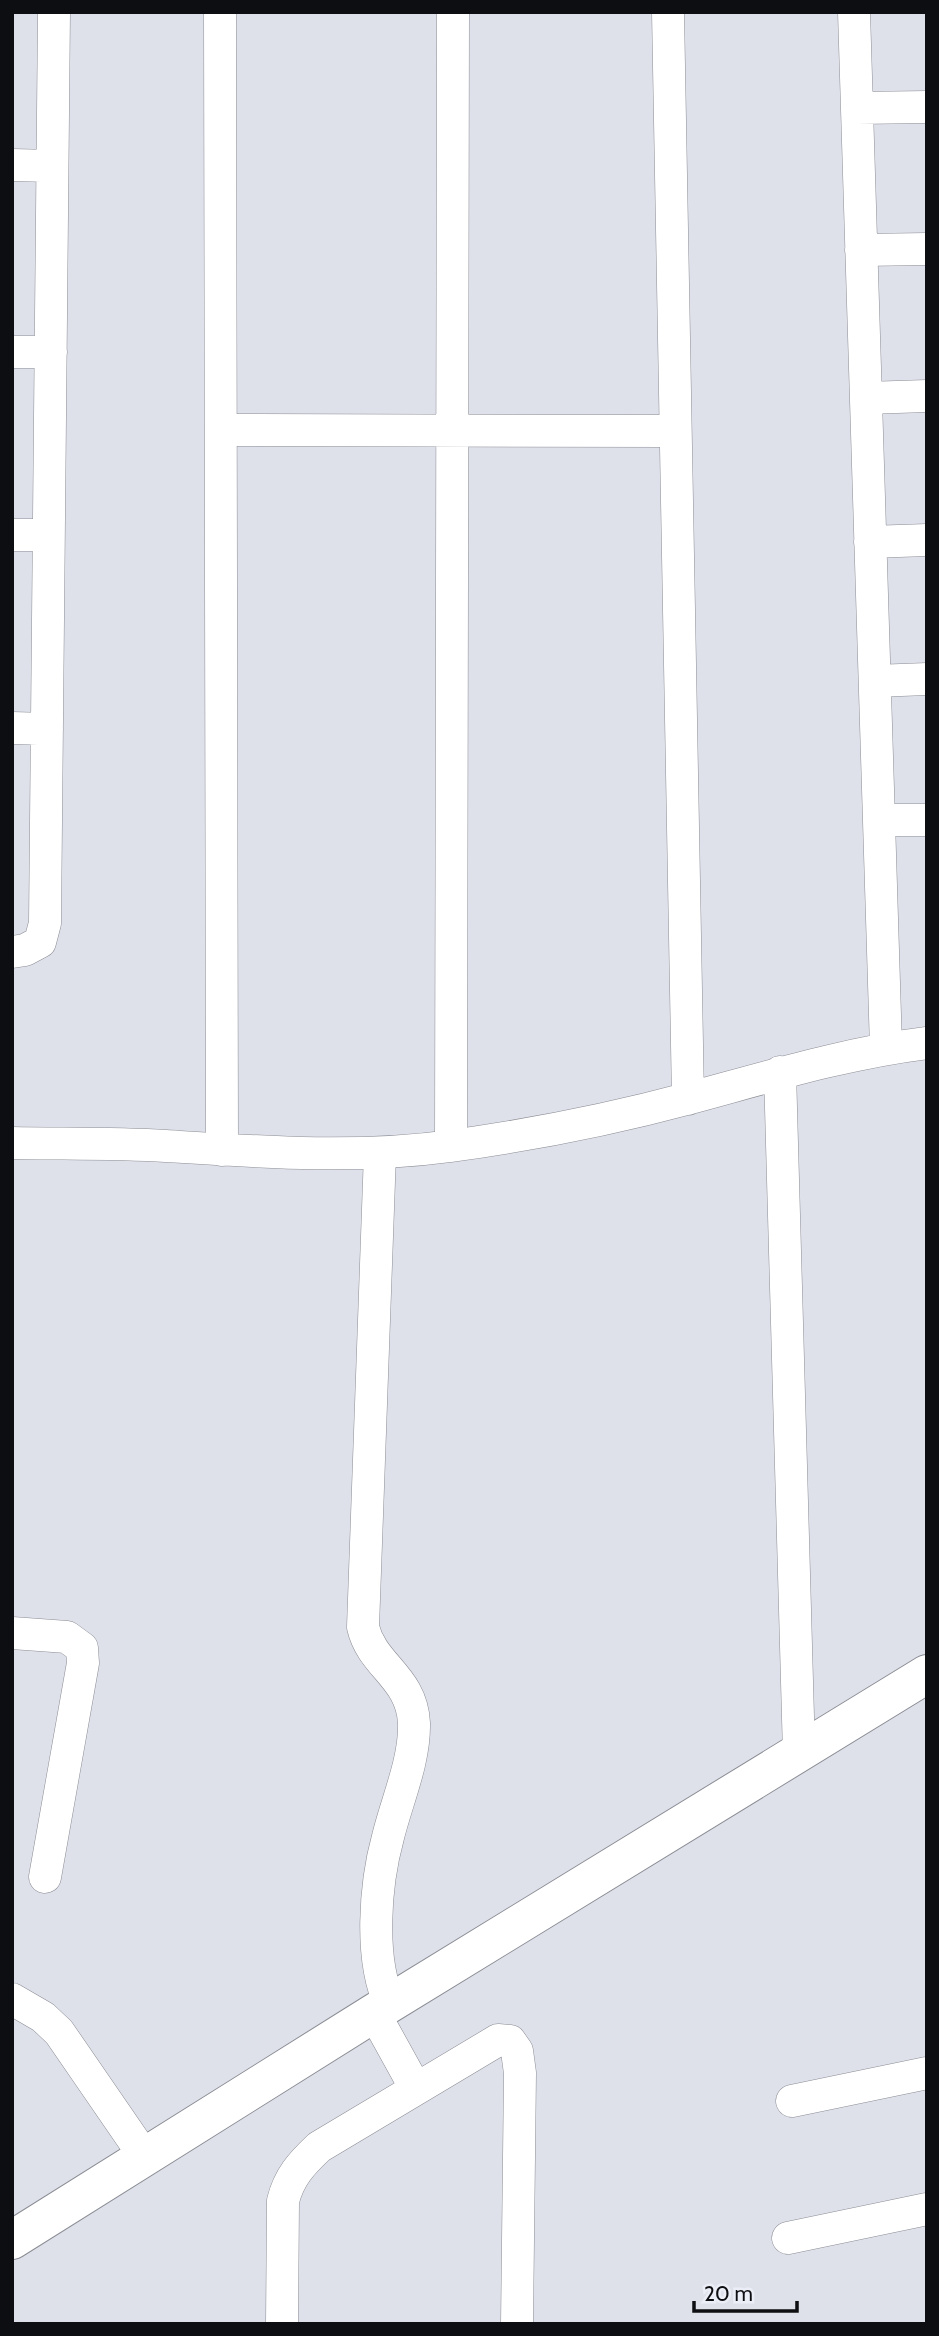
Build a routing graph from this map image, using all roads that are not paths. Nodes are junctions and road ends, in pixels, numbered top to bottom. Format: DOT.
graph roads {
  1 [pos="54,12"];
  2 [pos="220,12"];
  3 [pos="453,12"];
  4 [pos="668,12"];
  5 [pos="854,12"];
  6 [pos="927,107"];
  7 [pos="857,108"];
  8 [pos="12,165"];
  9 [pos="52,166"];
  10 [pos="927,249"];
  11 [pos="862,250"];
  12 [pos="12,352"];
  13 [pos="51,352"];
  14 [pos="927,396"];
  15 [pos="866,398"];
  16 [pos="221,430"];
  17 [pos="675,431"];
  18 [pos="452,432"];
  19 [pos="12,535"];
  20 [pos="48,536"];
  21 [pos="927,540"];
  22 [pos="870,542"];
  23 [pos="927,679"];
  24 [pos="875,681"];
  25 [pos="12,728"];
  26 [pos="47,729"];
  27 [pos="879,820"];
  28 [pos="927,820"];
  29 [pos="12,952"];
  30 [pos="927,1043"];
  31 [pos="886,1048"];
  32 [pos="780,1072"];
  33 [pos="688,1099"];
  34 [pos="12,1143"];
  35 [pos="451,1146"];
  36 [pos="222,1150"];
  37 [pos="380,1153"];
  38 [pos="12,1633"];
  39 [pos="927,1674"];
  40 [pos="799,1753"];
  41 [pos="45,1877"];
  42 [pos="12,1999"];
  43 [pos="382,2016"];
  44 [pos="927,2073"];
  45 [pos="410,2078"];
  46 [pos="792,2101"];
  47 [pos="145,2157"];
  48 [pos="927,2209"];
  49 [pos="788,2238"];
  50 [pos="12,2240"];
  51 [pos="282,2324"];
  52 [pos="517,2324"];
  1 -- 9 [label="street"];
  2 -- 16 [label="street"];
  3 -- 18 [label="street"];
  4 -- 17 [label="street"];
  5 -- 7 [label="street"];
  6 -- 7 [label="street"];
  7 -- 11 [label="street"];
  8 -- 9 [label="street"];
  9 -- 13 [label="street"];
  10 -- 11 [label="street"];
  11 -- 15 [label="street"];
  12 -- 13 [label="street"];
  13 -- 20 [label="street"];
  14 -- 15 [label="street"];
  15 -- 22 [label="street"];
  16 -- 18 [label="street"];
  16 -- 36 [label="street"];
  17 -- 18 [label="street"];
  17 -- 33 [label="street"];
  18 -- 35 [label="street"];
  19 -- 20 [label="street"];
  20 -- 26 [label="street"];
  21 -- 22 [label="street"];
  22 -- 24 [label="street"];
  23 -- 24 [label="street"];
  24 -- 27 [label="street"];
  25 -- 26 [label="street"];
  26 -- 29 [label="street"];
  27 -- 28 [label="street"];
  27 -- 31 [label="street"];
  30 -- 31 [label="street"];
  31 -- 32 [label="street"];
  32 -- 33 [label="street"];
  32 -- 40 [label="street"];
  33 -- 35 [label="street"];
  34 -- 36 [label="street"];
  35 -- 37 [label="street"];
  36 -- 37 [label="street"];
  37 -- 43 [label="street"];
  38 -- 41 [label="street"];
  39 -- 40 [label="street"];
  40 -- 43 [label="street"];
  42 -- 47 [label="street"];
  43 -- 45 [label="street"];
  43 -- 47 [label="street"];
  44 -- 46 [label="street"];
  45 -- 51 [label="street"];
  45 -- 52 [label="street"];
  47 -- 50 [label="street"];
  48 -- 49 [label="street"];
}
